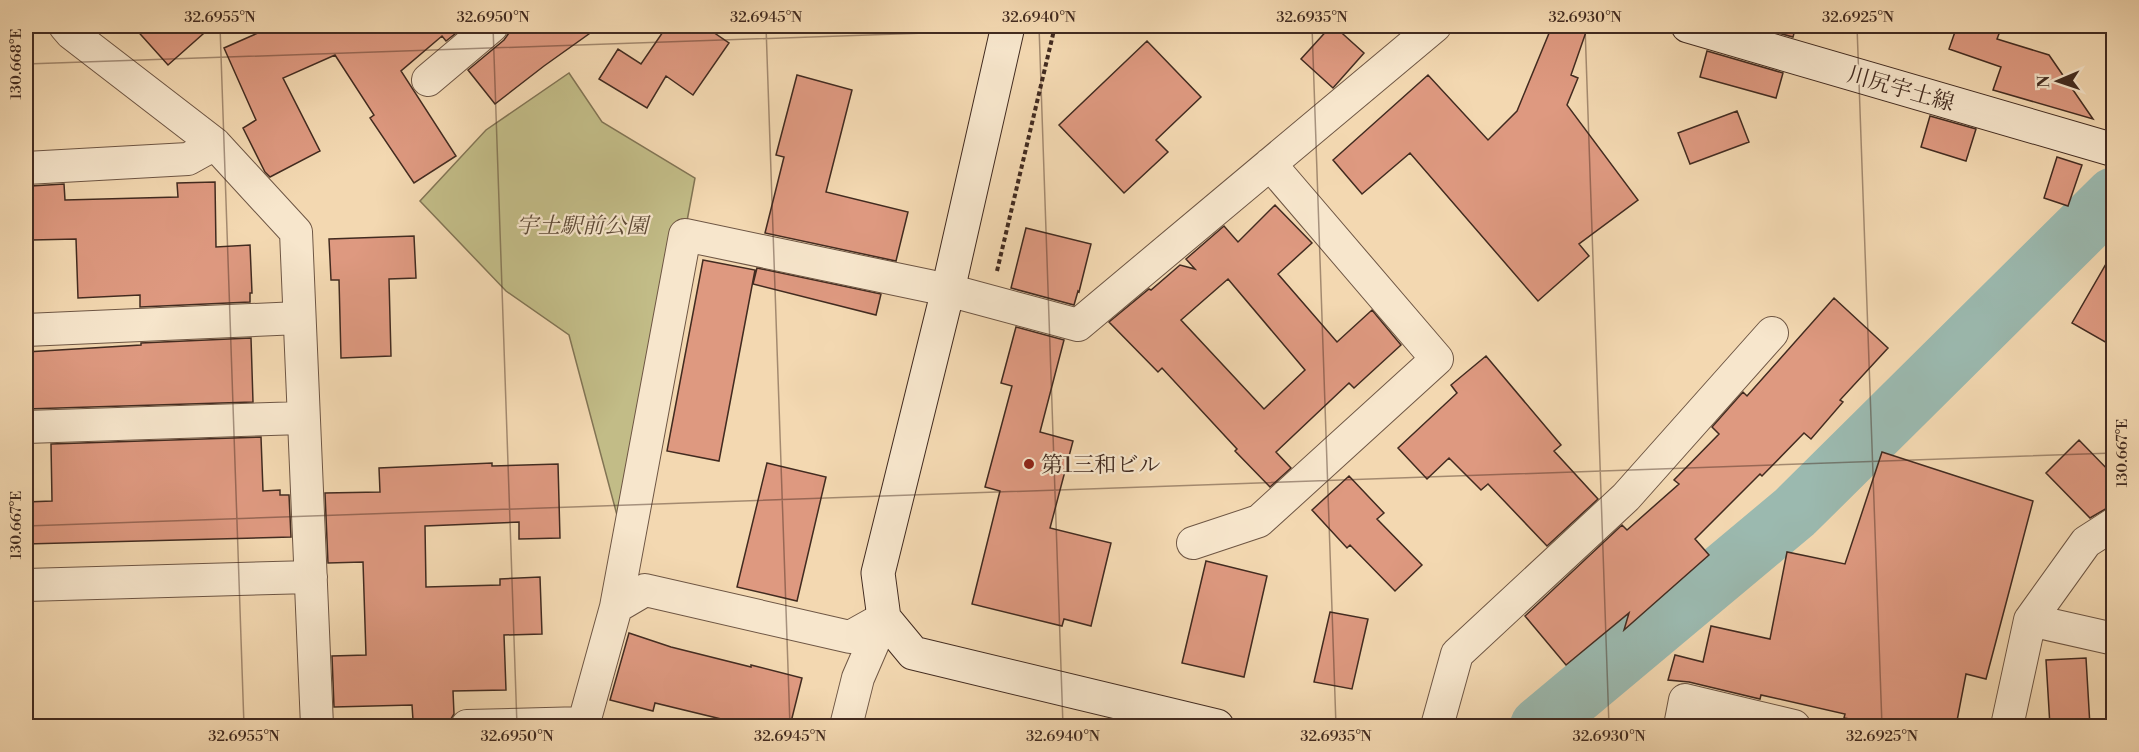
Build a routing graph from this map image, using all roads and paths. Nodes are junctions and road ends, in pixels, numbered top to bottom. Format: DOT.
graph roads {
  1 [pos="65,26"];
  2 [pos="492,26"];
  3 [pos="1008,26"];
  4 [pos="1055,26"];
  5 [pos="1435,26"];
  6 [pos="1688,26"];
  7 [pos="428,80"];
  8 [pos="215,144"];
  9 [pos="2111,149"];
  10 [pos="1270,164"];
  11 [pos="26,168"];
  12 [pos="948,290"];
  13 [pos="990,301"];
  14 [pos="299,318"];
  15 [pos="26,330"];
  16 [pos="1772,333"];
  17 [pos="303,418"];
  18 [pos="26,427"];
  19 [pos="2114,524"];
  20 [pos="1193,543"];
  21 [pos="311,577"];
  22 [pos="26,585"];
  23 [pos="616,607"];
  24 [pos="884,618"];
  25 [pos="2030,620"];
  26 [pos="2114,639"];
  27 [pos="584,724"];
  28 [pos="1196,724"];
  29 [pos="317,726"];
  30 [pos="467,726"];
  31 [pos="846,726"];
  32 [pos="1437,726"];
  33 [pos="1680,726"];
  34 [pos="1794,726"];
  35 [pos="2007,726"];
  1 -- 8 [label="street"];
  2 -- 7 [label="street"];
  3 -- 12 [label="street"];
  4 -- 13 [label="path"];
  5 -- 10 [label="street"];
  6 -- 9 [label="street, 川尻宇土線"];
  8 -- 11 [label="street"];
  8 -- 14 [label="street"];
  10 -- 13 [label="street"];
  10 -- 20 [label="street"];
  12 -- 13 [label="street"];
  12 -- 23 [label="street"];
  12 -- 24 [label="street"];
  14 -- 15 [label="street"];
  14 -- 17 [label="street"];
  16 -- 32 [label="street"];
  17 -- 18 [label="street"];
  17 -- 21 [label="street"];
  19 -- 25 [label="street"];
  21 -- 22 [label="street"];
  21 -- 29 [label="street"];
  23 -- 24 [label="street"];
  23 -- 27 [label="street"];
  24 -- 28 [label="street"];
  24 -- 31 [label="street"];
  25 -- 26 [label="street"];
  25 -- 35 [label="street"];
  27 -- 30 [label="street"];
  33 -- 34 [label="street"];
}
